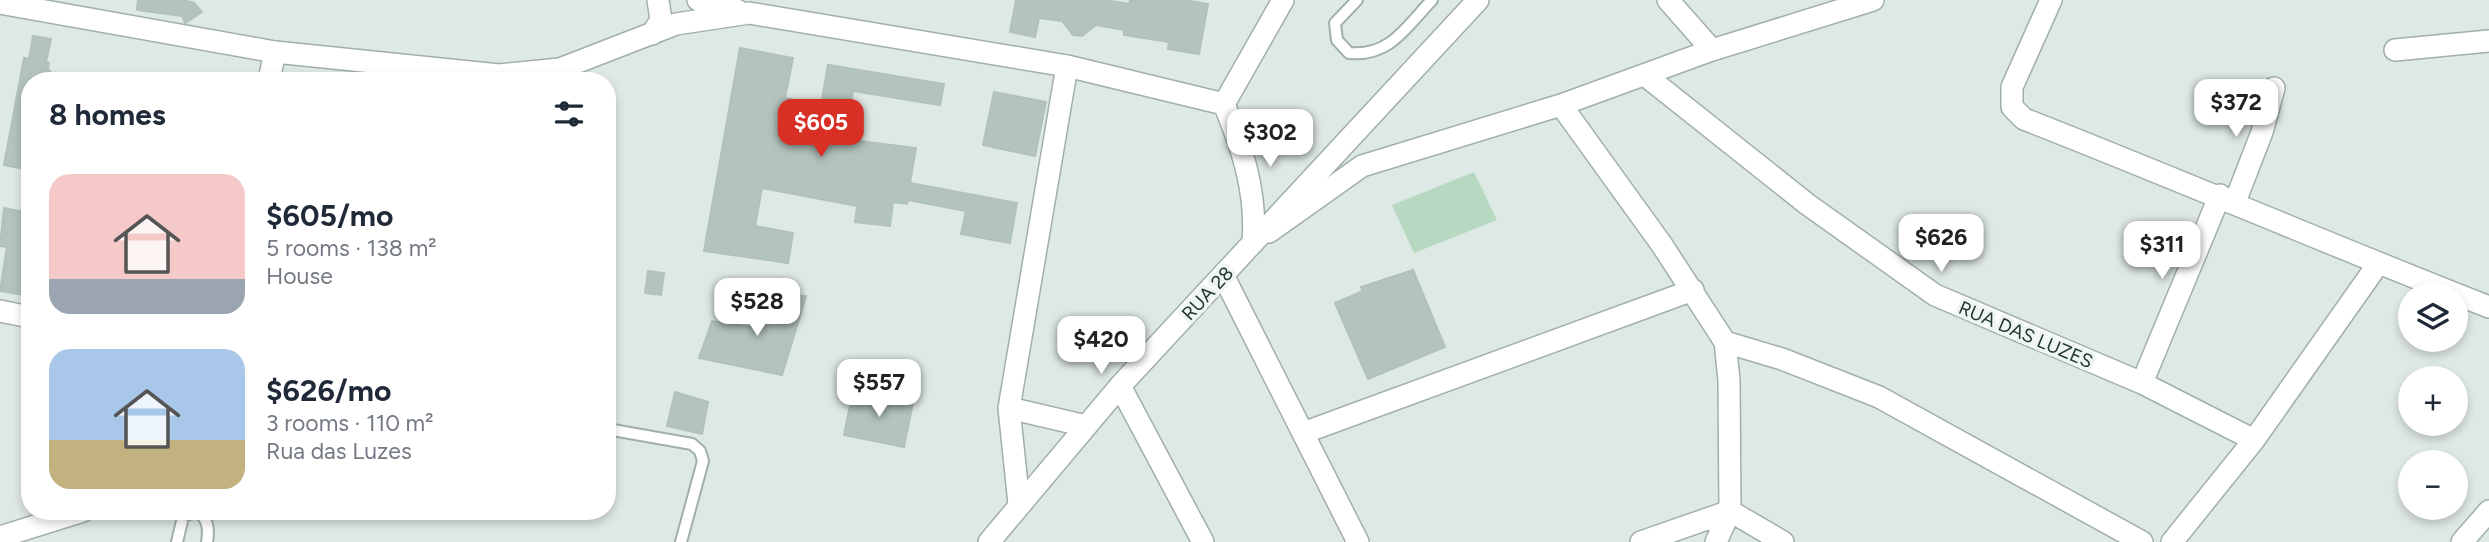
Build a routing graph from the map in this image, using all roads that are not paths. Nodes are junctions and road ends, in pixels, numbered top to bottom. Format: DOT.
graph roads {
  1 [pos="658,0"];
  2 [pos="698,0"];
  3 [pos="1283,0"];
  4 [pos="1357,0"];
  5 [pos="1432,0"];
  6 [pos="1478,0"];
  7 [pos="1668,0"];
  8 [pos="1873,0"];
  9 [pos="2051,0"];
  10 [pos="0,4"];
  11 [pos="59,7"];
  12 [pos="749,13"];
  13 [pos="652,34"];
  14 [pos="2489,41"];
  15 [pos="1712,50"];
  16 [pos="2395,50"];
  17 [pos="275,52"];
  18 [pos="1067,66"];
  19 [pos="271,72"];
  20 [pos="470,72"];
  21 [pos="542,72"];
  22 [pos="1646,76"];
  23 [pos="2274,88"];
  24 [pos="1224,104"];
  25 [pos="1561,105"];
  26 [pos="2227,199"];
  27 [pos="1253,243"];
  28 [pos="2378,264"];
  29 [pos="1224,276"];
  30 [pos="1693,290"];
  31 [pos="2489,307"];
  32 [pos="0,311"];
  33 [pos="21,315"];
  34 [pos="1725,342"];
  35 [pos="2142,383"];
  36 [pos="1120,386"];
  37 [pos="1009,408"];
  38 [pos="1086,426"];
  39 [pos="616,431"];
  40 [pos="1303,433"];
  41 [pos="2253,440"];
  42 [pos="1019,504"];
  43 [pos="1730,511"];
  44 [pos="2489,511"];
  45 [pos="54,520"];
  46 [pos="182,520"];
  47 [pos="207,520"];
  48 [pos="0,537"];
  49 [pos="177,542"];
  50 [pos="207,542"];
  51 [pos="681,542"];
  52 [pos="989,542"];
  53 [pos="1203,542"];
  54 [pos="1358,542"];
  55 [pos="1641,542"];
  56 [pos="1716,542"];
  57 [pos="1783,542"];
  58 [pos="2142,542"];
  59 [pos="2172,542"];
  60 [pos="2462,542"];
  1 -- 13 [label="street"];
  2 -- 12 [label="street"];
  3 -- 24 [label="street"];
  4 -- 5 [label="lane"];
  6 -- 27 [label="street"];
  7 -- 15 [label="street"];
  8 -- 15 [label="street"];
  9 -- 26 [label="street"];
  10 -- 11 [label="street"];
  11 -- 17 [label="street"];
  12 -- 13 [label="street"];
  12 -- 18 [label="street"];
  13 -- 21 [label="street"];
  14 -- 16 [label="street"];
  15 -- 22 [label="street"];
  17 -- 19 [label="street"];
  17 -- 20 [label="street"];
  18 -- 24 [label="street"];
  18 -- 37 [label="street"];
  22 -- 25 [label="street"];
  22 -- 35 [label="street, RUA DAS LUZES"];
  23 -- 26 [label="street"];
  24 -- 27 [label="street"];
  25 -- 27 [label="street"];
  25 -- 30 [label="street"];
  26 -- 28 [label="street"];
  26 -- 35 [label="street"];
  27 -- 29 [label="street, RUA 28"];
  28 -- 31 [label="street"];
  28 -- 41 [label="street"];
  29 -- 36 [label="street, RUA 28"];
  29 -- 40 [label="street"];
  30 -- 34 [label="street"];
  30 -- 40 [label="street"];
  32 -- 33 [label="street"];
  34 -- 43 [label="street"];
  34 -- 58 [label="street"];
  35 -- 41 [label="street, RUA DAS LUZES"];
  36 -- 38 [label="street, RUA 28"];
  36 -- 53 [label="street"];
  37 -- 38 [label="street"];
  37 -- 42 [label="street"];
  38 -- 42 [label="street, RUA 28"];
  39 -- 51 [label="lane"];
  40 -- 54 [label="street"];
  41 -- 59 [label="street"];
  42 -- 52 [label="street, RUA 28"];
  43 -- 55 [label="street"];
  43 -- 56 [label="street"];
  43 -- 57 [label="street"];
  44 -- 60 [label="street"];
  45 -- 48 [label="street"];
  46 -- 49 [label="lane"];
  47 -- 50 [label="lane"];
}
